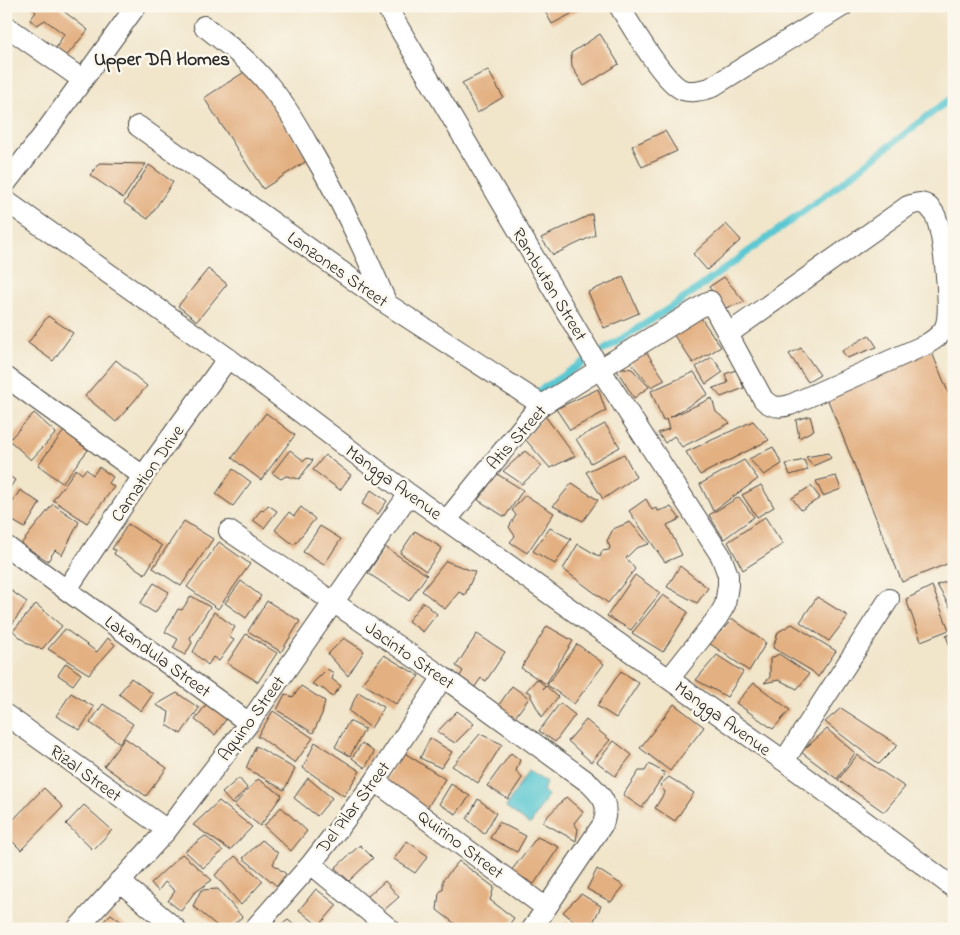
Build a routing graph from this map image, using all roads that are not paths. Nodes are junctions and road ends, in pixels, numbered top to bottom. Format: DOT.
graph roads {
  1 [pos="136,6"];
  2 [pos="386,6"];
  3 [pos="619,6"];
  4 [pos="843,6"];
  5 [pos="6,26"];
  6 [pos="204,26"];
  7 [pos="83,80"];
  8 [pos="138,126"];
  9 [pos="6,182"];
  10 [pos="6,201"];
  11 [pos="387,304"];
  12 [pos="728,334"];
  13 [pos="228,358"];
  14 [pos="600,368"];
  15 [pos="6,377"];
  16 [pos="542,405"];
  17 [pos="143,476"];
  18 [pos="409,494"];
  19 [pos="446,521"];
  20 [pos="229,531"];
  21 [pos="6,546"];
  22 [pos="67,590"];
  23 [pos="889,599"];
  24 [pos="334,602"];
  25 [pos="443,677"];
  26 [pos="670,679"];
  27 [pos="6,715"];
  28 [pos="249,723"];
  29 [pos="784,761"];
  30 [pos="375,781"];
  31 [pos="167,830"];
  32 [pos="311,864"];
  33 [pos="119,881"];
  34 [pos="954,888"];
  35 [pos="546,908"];
  36 [pos="77,929"];
  37 [pos="176,929"];
  38 [pos="254,929"];
  39 [pos="390,929"];
  40 [pos="532,929"];
  1 -- 7 [label="street"];
  2 -- 14 [label="street, Rambutan Street"];
  3 -- 4 [label="street"];
  5 -- 7 [label="street"];
  6 -- 11 [label="street"];
  7 -- 9 [label="street"];
  8 -- 11 [label="street, Lanzones Street"];
  10 -- 13 [label="street, Mangga Avenue"];
  11 -- 16 [label="street, Lanzones Street"];
  12 -- 12 [label="street"];
  12 -- 14 [label="street, Atis Street"];
  13 -- 17 [label="street, Carnation Drive"];
  13 -- 18 [label="street, Mangga Avenue"];
  14 -- 16 [label="street, Atis Street"];
  14 -- 26 [label="street, Rambutan Street"];
  15 -- 17 [label="street"];
  16 -- 19 [label="street, Atis Street"];
  17 -- 22 [label="street, Carnation Drive"];
  18 -- 19 [label="street, Mangga Avenue"];
  18 -- 24 [label="street, Aquino Street"];
  19 -- 26 [label="street, Mangga Avenue"];
  20 -- 24 [label="street, Jacinto Street"];
  21 -- 22 [label="street, Lakandula Street"];
  22 -- 28 [label="street, Lakandula Street"];
  23 -- 29 [label="street"];
  24 -- 25 [label="street, Jacinto Street"];
  24 -- 28 [label="street, Aquino Street"];
  25 -- 30 [label="street, Del Pilar Street"];
  25 -- 35 [label="street, Jacinto Street"];
  26 -- 29 [label="street, Mangga Avenue"];
  27 -- 31 [label="street, Rizal Street"];
  28 -- 31 [label="street, Aquino Street"];
  29 -- 34 [label="street, Mangga Avenue"];
  30 -- 32 [label="street, Del Pilar Street"];
  30 -- 35 [label="street, Quirino Street"];
  31 -- 33 [label="street, Aquino Street"];
  32 -- 38 [label="street, Del Pilar Street"];
  32 -- 39 [label="street"];
  33 -- 36 [label="street, Aquino Street"];
  33 -- 37 [label="street"];
  35 -- 40 [label="street, Jacinto Street"];
}
